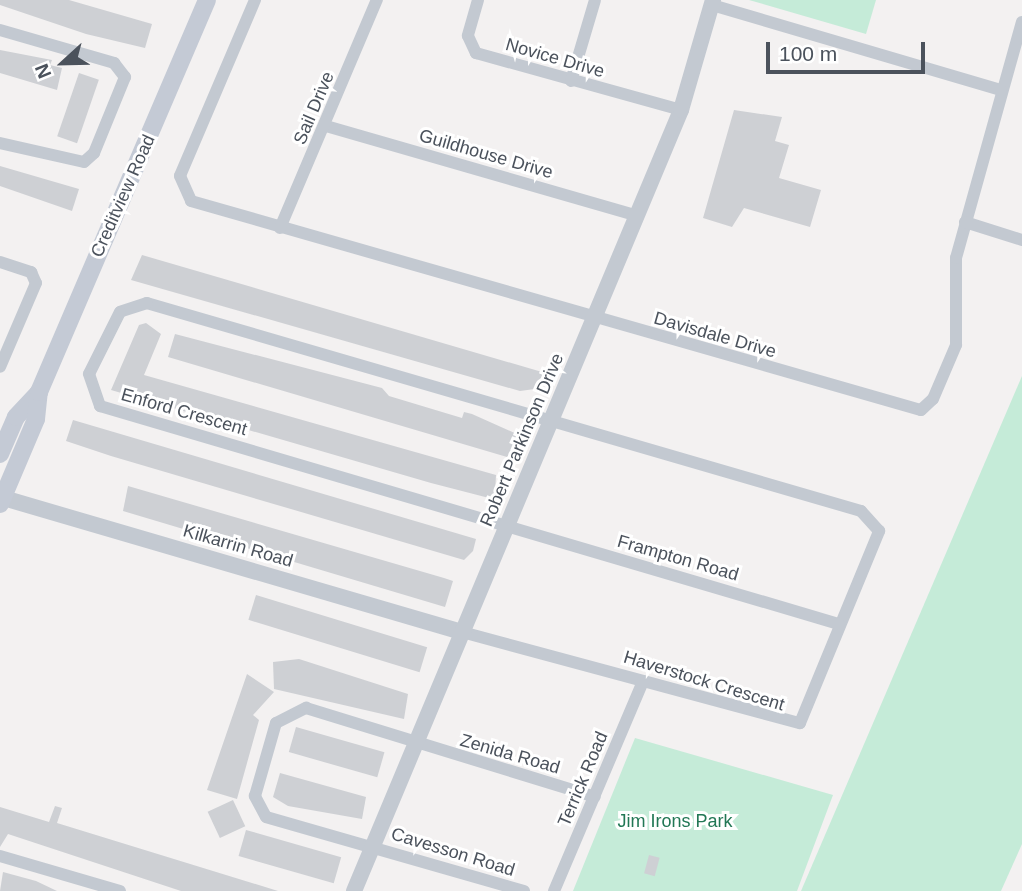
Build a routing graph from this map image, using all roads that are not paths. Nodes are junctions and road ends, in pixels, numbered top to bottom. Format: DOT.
graph roads {
  1 [pos="207,0"];
  2 [pos="255,0"];
  3 [pos="377,0"];
  4 [pos="595,0"];
  5 [pos="475,1"];
  6 [pos="712,3"];
  7 [pos="1022,22"];
  8 [pos="0,30"];
  9 [pos="571,81"];
  10 [pos="1001,90"];
  11 [pos="681,110"];
  12 [pos="326,125"];
  13 [pos="0,143"];
  14 [pos="637,216"];
  15 [pos="965,222"];
  16 [pos="280,228"];
  17 [pos="1022,240"];
  18 [pos="0,262"];
  19 [pos="594,317"];
  20 [pos="0,367"];
  21 [pos="39,392"];
  22 [pos="549,424"];
  23 [pos="0,454"];
  24 [pos="1,500"];
  25 [pos="507,526"];
  26 [pos="839,624"];
  27 [pos="462,632"];
  28 [pos="643,681"];
  29 [pos="415,745"];
  30 [pos="595,797"];
  31 [pos="373,846"];
  32 [pos="0,856"];
  33 [pos="120,891"];
  34 [pos="354,891"];
  35 [pos="524,891"];
  36 [pos="554,891"];
  1 -- 21 [label="main road, Creditview Road"];
  2 -- 16 [label="street, Davisdale Drive"];
  3 -- 12 [label="street, Sail Drive"];
  4 -- 9 [label="street"];
  5 -- 9 [label="street, Novice Drive"];
  6 -- 10 [label="street"];
  6 -- 11 [label="street, Robert Parkinson Drive"];
  7 -- 10 [label="street, Davisdale Drive"];
  8 -- 13 [label="street"];
  9 -- 11 [label="street, Novice Drive"];
  10 -- 15 [label="street, Davisdale Drive"];
  11 -- 14 [label="street, Robert Parkinson Drive"];
  12 -- 14 [label="street, Guildhouse Drive"];
  12 -- 16 [label="street, Sail Drive"];
  14 -- 19 [label="street, Robert Parkinson Drive"];
  15 -- 17 [label="street"];
  15 -- 19 [label="street, Davisdale Drive"];
  16 -- 19 [label="street, Davisdale Drive"];
  18 -- 20 [label="street"];
  19 -- 22 [label="street, Robert Parkinson Drive"];
  21 -- 23 [label="main road, Creditview Road"];
  21 -- 24 [label="main road, Creditview Road"];
  22 -- 25 [label="street, Robert Parkinson Drive"];
  22 -- 25 [label="street, Enford Crescent"];
  22 -- 26 [label="street, Haverstock Crescent"];
  24 -- 27 [label="street, Kilkarrin Road"];
  25 -- 26 [label="street, Frampton Road"];
  25 -- 27 [label="street, Robert Parkinson Drive"];
  26 -- 28 [label="street, Haverstock Crescent"];
  27 -- 28 [label="street, Haverstock Crescent"];
  27 -- 29 [label="street, Robert Parkinson Drive"];
  28 -- 30 [label="street, Terrick Road"];
  29 -- 30 [label="street, Zenida Road"];
  29 -- 31 [label="street, Robert Parkinson Drive"];
  29 -- 31 [label="street, Zenida Road"];
  30 -- 36 [label="street, Terrick Road"];
  31 -- 34 [label="street, Robert Parkinson Drive"];
  31 -- 35 [label="street, Cavesson Road"];
  32 -- 33 [label="street"];
}
